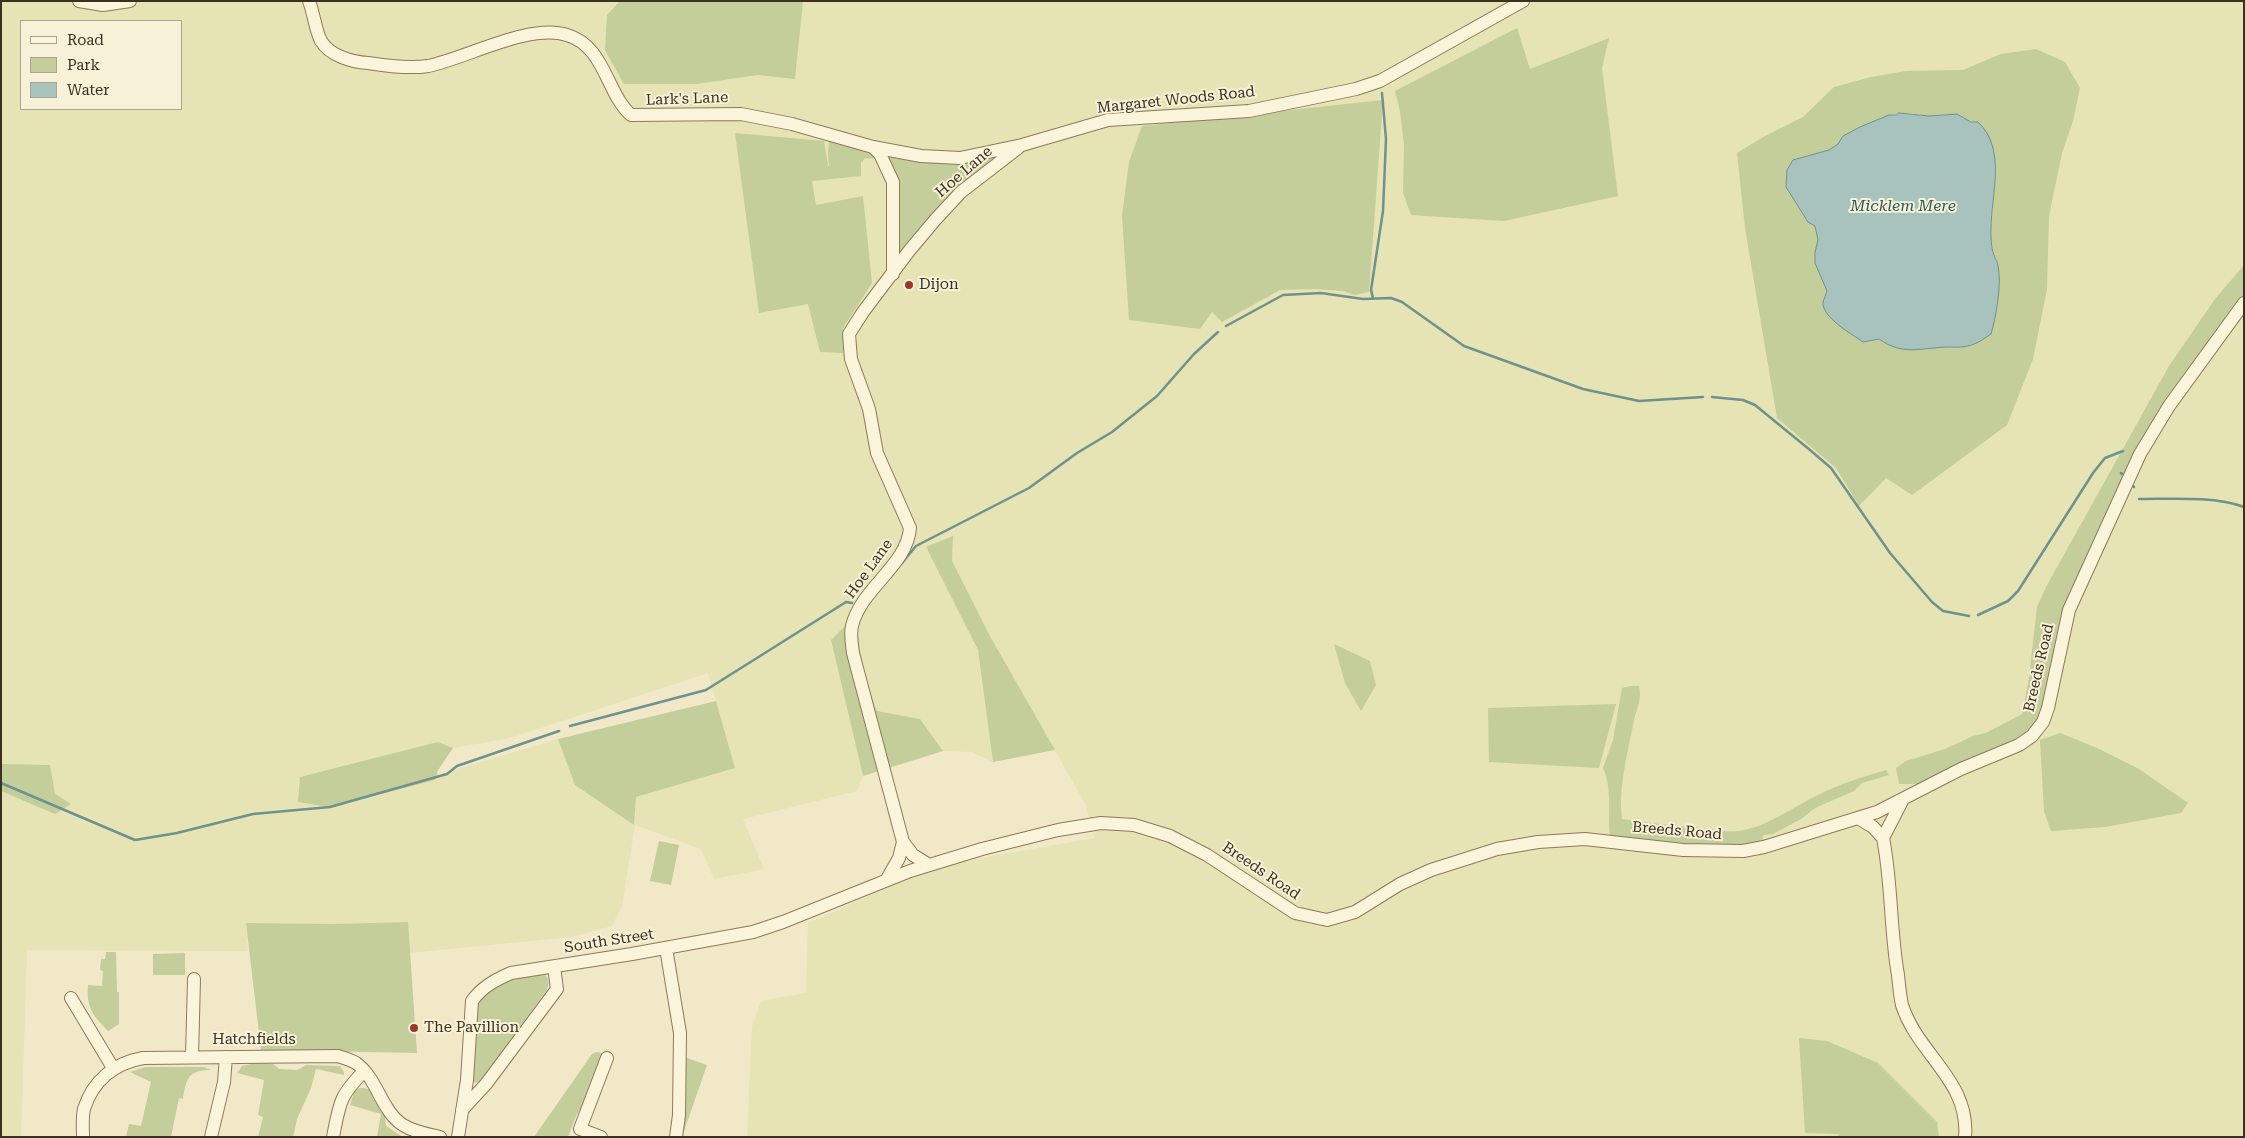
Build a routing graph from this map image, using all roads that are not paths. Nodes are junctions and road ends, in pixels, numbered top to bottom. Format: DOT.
graph roads {
  1 [pos="79,1"];
  2 [pos="130,1"];
  3 [pos="309,1"];
  4 [pos="1524,1"];
  5 [pos="1022,145"];
  6 [pos="873,147"];
  7 [pos="893,274"];
  8 [pos="2244,303"];
  9 [pos="1902,801"];
  10 [pos="1858,818"];
  11 [pos="1883,838"];
  12 [pos="903,842"];
  13 [pos="929,865"];
  14 [pos="887,879"];
  15 [pos="666,948"];
  16 [pos="554,967"];
  17 [pos="194,978"];
  18 [pos="71,998"];
  19 [pos="192,1057"];
  20 [pos="226,1057"];
  21 [pos="607,1058"];
  22 [pos="113,1068"];
  23 [pos="364,1071"];
  24 [pos="462,1110"];
  25 [pos="83,1137"];
  26 [pos="211,1137"];
  27 [pos="333,1137"];
  28 [pos="440,1137"];
  29 [pos="458,1137"];
  30 [pos="601,1137"];
  31 [pos="676,1137"];
  32 [pos="1965,1137"];
  1 -- 2 [label="street"];
  3 -- 6 [label="street, Lark's Lane"];
  4 -- 5 [label="street, Margaret Woods Road"];
  5 -- 6 [label="street, Lark's Lane"];
  5 -- 7 [label="street, Hoe Lane"];
  6 -- 7 [label="street"];
  7 -- 12 [label="street, Hoe Lane"];
  8 -- 9 [label="street, Breeds Road"];
  9 -- 10 [label="street, Breeds Road"];
  9 -- 11 [label="street"];
  10 -- 11 [label="street"];
  10 -- 13 [label="street, Breeds Road"];
  11 -- 32 [label="street"];
  12 -- 13 [label="street, Hoe Lane"];
  12 -- 14 [label="street"];
  13 -- 14 [label="street, Breeds Road"];
  14 -- 15 [label="street, South Street"];
  15 -- 16 [label="street, South Street"];
  15 -- 31 [label="street"];
  16 -- 24 [label="street"];
  16 -- 24 [label="street, South Street"];
  17 -- 19 [label="street"];
  18 -- 22 [label="street"];
  19 -- 20 [label="street, Hatchfields"];
  19 -- 22 [label="street, Hatchfields"];
  20 -- 23 [label="street, Hatchfields"];
  20 -- 26 [label="street"];
  21 -- 30 [label="street"];
  22 -- 25 [label="street, Hatchfields"];
  23 -- 27 [label="street"];
  23 -- 28 [label="street, Hatchfields"];
  24 -- 29 [label="street, South Street"];
}
